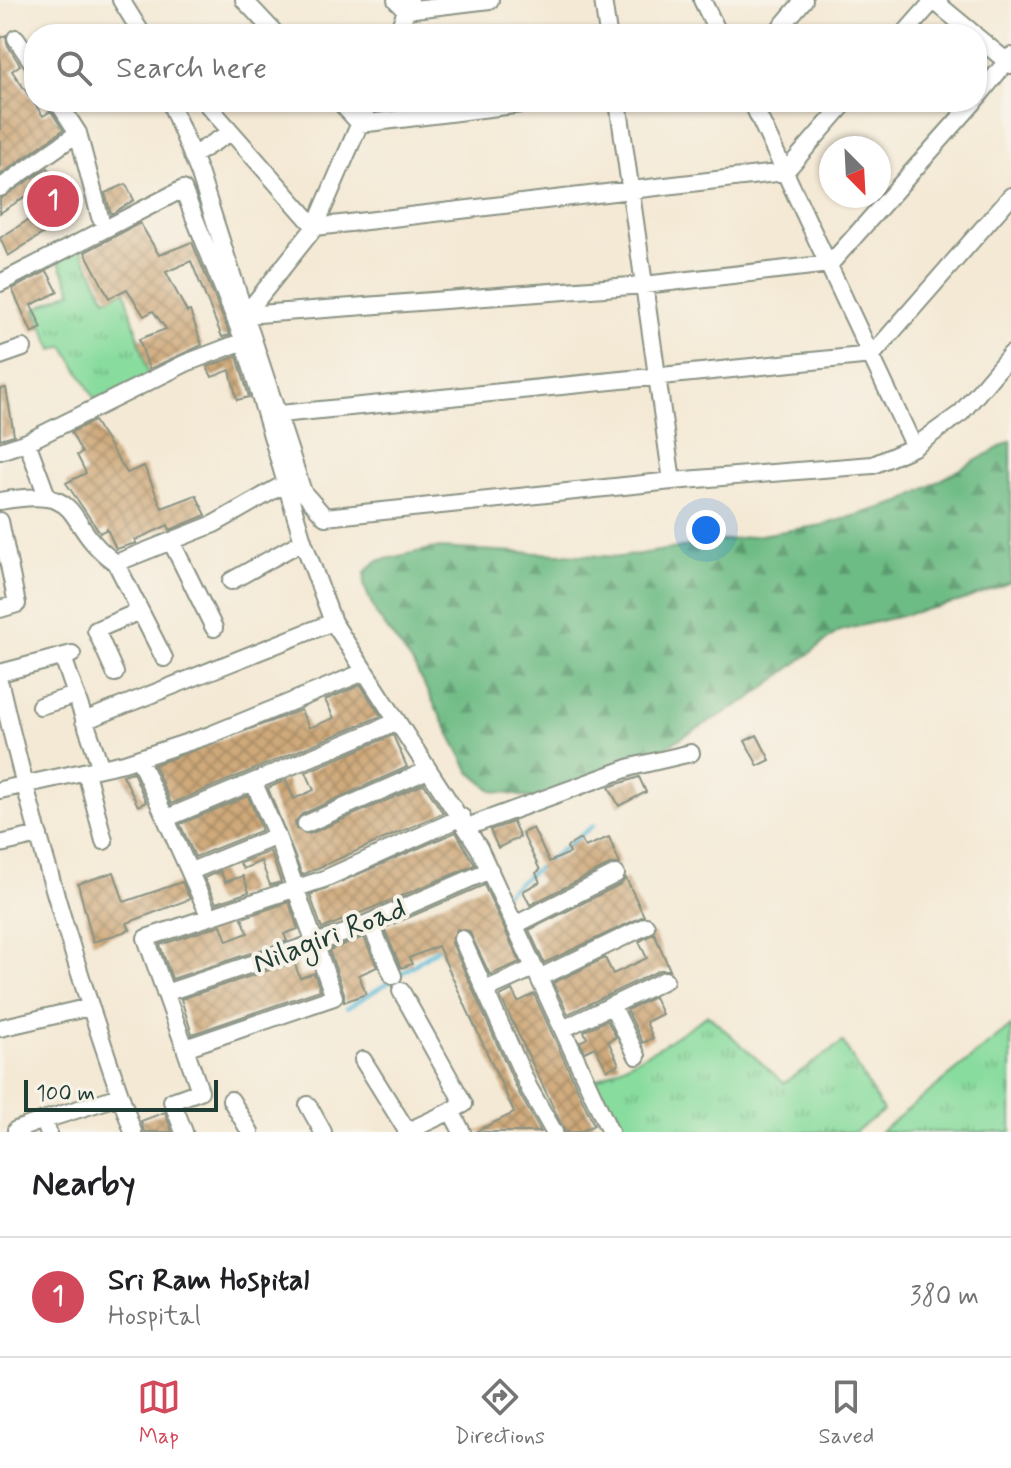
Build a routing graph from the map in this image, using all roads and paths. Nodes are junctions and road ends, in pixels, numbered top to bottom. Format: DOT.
graph roads {
  1 [pos="244,0"];
  2 [pos="490,0"];
  3 [pos="603,0"];
  4 [pos="702,0"];
  5 [pos="804,0"];
  6 [pos="934,0"];
  7 [pos="128,3"];
  8 [pos="404,3"];
  9 [pos="138,24"];
  10 [pos="267,24"];
  11 [pos="399,24"];
  12 [pos="607,24"];
  13 [pos="714,24"];
  14 [pos="784,24"];
  15 [pos="913,24"];
  16 [pos="962,24"];
  17 [pos="16,38"];
  18 [pos="987,44"];
  19 [pos="24,50"];
  20 [pos="1010,61"];
  21 [pos="987,87"];
  22 [pos="64,112"];
  23 [pos="174,112"];
  24 [pos="214,112"];
  25 [pos="349,112"];
  26 [pos="365,112"];
  27 [pos="457,112"];
  28 [pos="619,112"];
  29 [pos="757,112"];
  30 [pos="837,112"];
  31 [pos="964,112"];
  32 [pos="360,124"];
  33 [pos="231,132"];
  34 [pos="78,133"];
  35 [pos="192,156"];
  36 [pos="785,172"];
  37 [pos="0,188"];
  38 [pos="631,192"];
  39 [pos="1011,196"];
  40 [pos="100,217"];
  41 [pos="315,227"];
  42 [pos="830,264"];
  43 [pos="0,283"];
  44 [pos="644,285"];
  45 [pos="245,315"];
  46 [pos="244,341"];
  47 [pos="23,348"];
  48 [pos="1011,354"];
  49 [pos="872,355"];
  50 [pos="0,356"];
  51 [pos="657,378"];
  52 [pos="280,414"];
  53 [pos="27,442"];
  54 [pos="914,447"];
  55 [pos="0,451"];
  56 [pos="672,481"];
  57 [pos="286,483"];
  58 [pos="47,496"];
  59 [pos="0,501"];
  60 [pos="0,521"];
  61 [pos="171,541"];
  62 [pos="303,541"];
  63 [pos="3,548"];
  64 [pos="116,563"];
  65 [pos="231,581"];
  66 [pos="8,607"];
  67 [pos="140,611"];
  68 [pos="333,622"];
  69 [pos="214,628"];
  70 [pos="164,658"];
  71 [pos="364,672"];
  72 [pos="0,673"];
  73 [pos="115,673"];
  74 [pos="0,684"];
  75 [pos="76,695"];
  76 [pos="40,706"];
  77 [pos="84,721"];
  78 [pos="396,722"];
  79 [pos="5,729"];
  80 [pos="691,753"];
  81 [pos="139,759"];
  82 [pos="93,770"];
  83 [pos="428,770"];
  84 [pos="254,783"];
  85 [pos="25,784"];
  86 [pos="0,790"];
  87 [pos="167,818"];
  88 [pos="464,822"];
  89 [pos="306,824"];
  90 [pos="39,835"];
  91 [pos="277,836"];
  92 [pos="104,841"];
  93 [pos="0,844"];
  94 [pos="490,870"];
  95 [pos="191,871"];
  96 [pos="616,874"];
  97 [pos="294,888"];
  98 [pos="209,915"];
  99 [pos="370,923"];
  100 [pos="515,925"];
  101 [pos="646,926"];
  102 [pos="462,939"];
  103 [pos="314,943"];
  104 [pos="536,973"];
  105 [pos="665,980"];
  106 [pos="485,990"];
  107 [pos="165,993"];
  108 [pos="612,1005"];
  109 [pos="90,1007"];
  110 [pos="0,1028"];
  111 [pos="563,1029"];
  112 [pos="185,1048"];
  113 [pos="637,1056"];
  114 [pos="363,1060"];
  115 [pos="120,1096"];
  116 [pos="231,1100"];
  117 [pos="308,1105"];
  118 [pos="451,1111"];
  119 [pos="46,1126"];
  120 [pos="16,1130"];
  121 [pos="133,1132"];
  122 [pos="184,1132"];
  123 [pos="250,1132"];
  124 [pos="323,1132"];
  125 [pos="407,1132"];
  126 [pos="462,1132"];
  127 [pos="554,1132"];
  128 [pos="610,1132"];
  1 -- 10 [label="street"];
  2 -- 8 [label="street"];
  3 -- 12 [label="street"];
  4 -- 13 [label="street"];
  5 -- 14 [label="street"];
  6 -- 15 [label="street"];
  6 -- 16 [label="street"];
  7 -- 9 [label="street"];
  8 -- 11 [label="street"];
  17 -- 19 [label="street"];
  18 -- 20 [label="street"];
  20 -- 21 [label="street"];
  22 -- 34 [label="street"];
  23 -- 35 [label="street"];
  24 -- 33 [label="street"];
  25 -- 32 [label="street"];
  26 -- 32 [label="street"];
  27 -- 32 [label="street"];
  28 -- 38 [label="street"];
  29 -- 36 [label="street"];
  30 -- 36 [label="street"];
  31 -- 42 [label="street"];
  32 -- 41 [label="street"];
  33 -- 35 [label="street"];
  33 -- 41 [label="street"];
  34 -- 37 [label="street"];
  34 -- 40 [label="street"];
  35 -- 45 [label="street"];
  36 -- 38 [label="street"];
  36 -- 42 [label="street"];
  38 -- 41 [label="street"];
  38 -- 44 [label="street"];
  39 -- 49 [label="street"];
  41 -- 45 [label="street"];
  42 -- 44 [label="street"];
  42 -- 49 [label="street"];
  43 -- 46 [label="street"];
  44 -- 45 [label="street"];
  44 -- 51 [label="street"];
  45 -- 52 [label="street"];
  46 -- 53 [label="street"];
  46 -- 57 [label="street"];
  47 -- 50 [label="street"];
  48 -- 54 [label="street"];
  49 -- 51 [label="street"];
  49 -- 54 [label="street"];
  51 -- 52 [label="street"];
  51 -- 56 [label="street"];
  52 -- 56 [label="street"];
  53 -- 55 [label="street"];
  53 -- 58 [label="street"];
  54 -- 56 [label="street"];
  57 -- 61 [label="street"];
  57 -- 62 [label="street"];
  58 -- 59 [label="street"];
  58 -- 64 [label="street"];
  60 -- 63 [label="street"];
  61 -- 64 [label="street"];
  61 -- 69 [label="street"];
  62 -- 65 [label="street"];
  62 -- 68 [label="street"];
  63 -- 66 [label="street"];
  64 -- 67 [label="street"];
  67 -- 70 [label="street"];
  67 -- 73 [label="street"];
  68 -- 71 [label="street"];
  68 -- 77 [label="street"];
  71 -- 78 [label="street"];
  71 -- 81 [label="street"];
  72 -- 75 [label="street"];
  74 -- 79 [label="street"];
  75 -- 76 [label="street"];
  75 -- 77 [label="street"];
  77 -- 82 [label="street"];
  78 -- 83 [label="street"];
  78 -- 84 [label="street"];
  79 -- 85 [label="street"];
  80 -- 88 [label="street"];
  81 -- 82 [label="street"];
  81 -- 87 [label="street"];
  82 -- 85 [label="street"];
  82 -- 92 [label="street"];
  83 -- 88 [label="street"];
  83 -- 89 [label="street"];
  84 -- 87 [label="street"];
  84 -- 91 [label="street"];
  85 -- 86 [label="street"];
  85 -- 90 [label="street"];
  87 -- 95 [label="street"];
  88 -- 94 [label="street"];
  88 -- 97 [label="street"];
  90 -- 93 [label="street"];
  90 -- 109 [label="street"];
  91 -- 95 [label="street"];
  91 -- 97 [label="street"];
  94 -- 99 [label="street, Nilagiri Road"];
  94 -- 100 [label="street"];
  95 -- 98 [label="street"];
  96 -- 100 [label="street"];
  97 -- 98 [label="street"];
  97 -- 103 [label="street"];
  98 -- 107 [label="street"];
  99 -- 103 [label="street, Nilagiri Road"];
  99 -- 118 [label="street"];
  100 -- 104 [label="street"];
  101 -- 104 [label="street"];
  102 -- 106 [label="street"];
  103 -- 107 [label="street, Nilagiri Road"];
  103 -- 112 [label="street"];
  104 -- 106 [label="street"];
  104 -- 111 [label="street"];
  105 -- 108 [label="street"];
  106 -- 127 [label="street"];
  107 -- 112 [label="street"];
  108 -- 111 [label="street"];
  108 -- 113 [label="street"];
  109 -- 110 [label="street"];
  109 -- 115 [label="street"];
  111 -- 128 [label="street"];
  112 -- 122 [label="street"];
  114 -- 125 [label="street"];
  115 -- 119 [label="street"];
  115 -- 121 [label="street"];
  116 -- 123 [label="street"];
  117 -- 124 [label="street"];
  118 -- 125 [label="street"];
  118 -- 126 [label="street"];
  119 -- 120 [label="street"];
}
